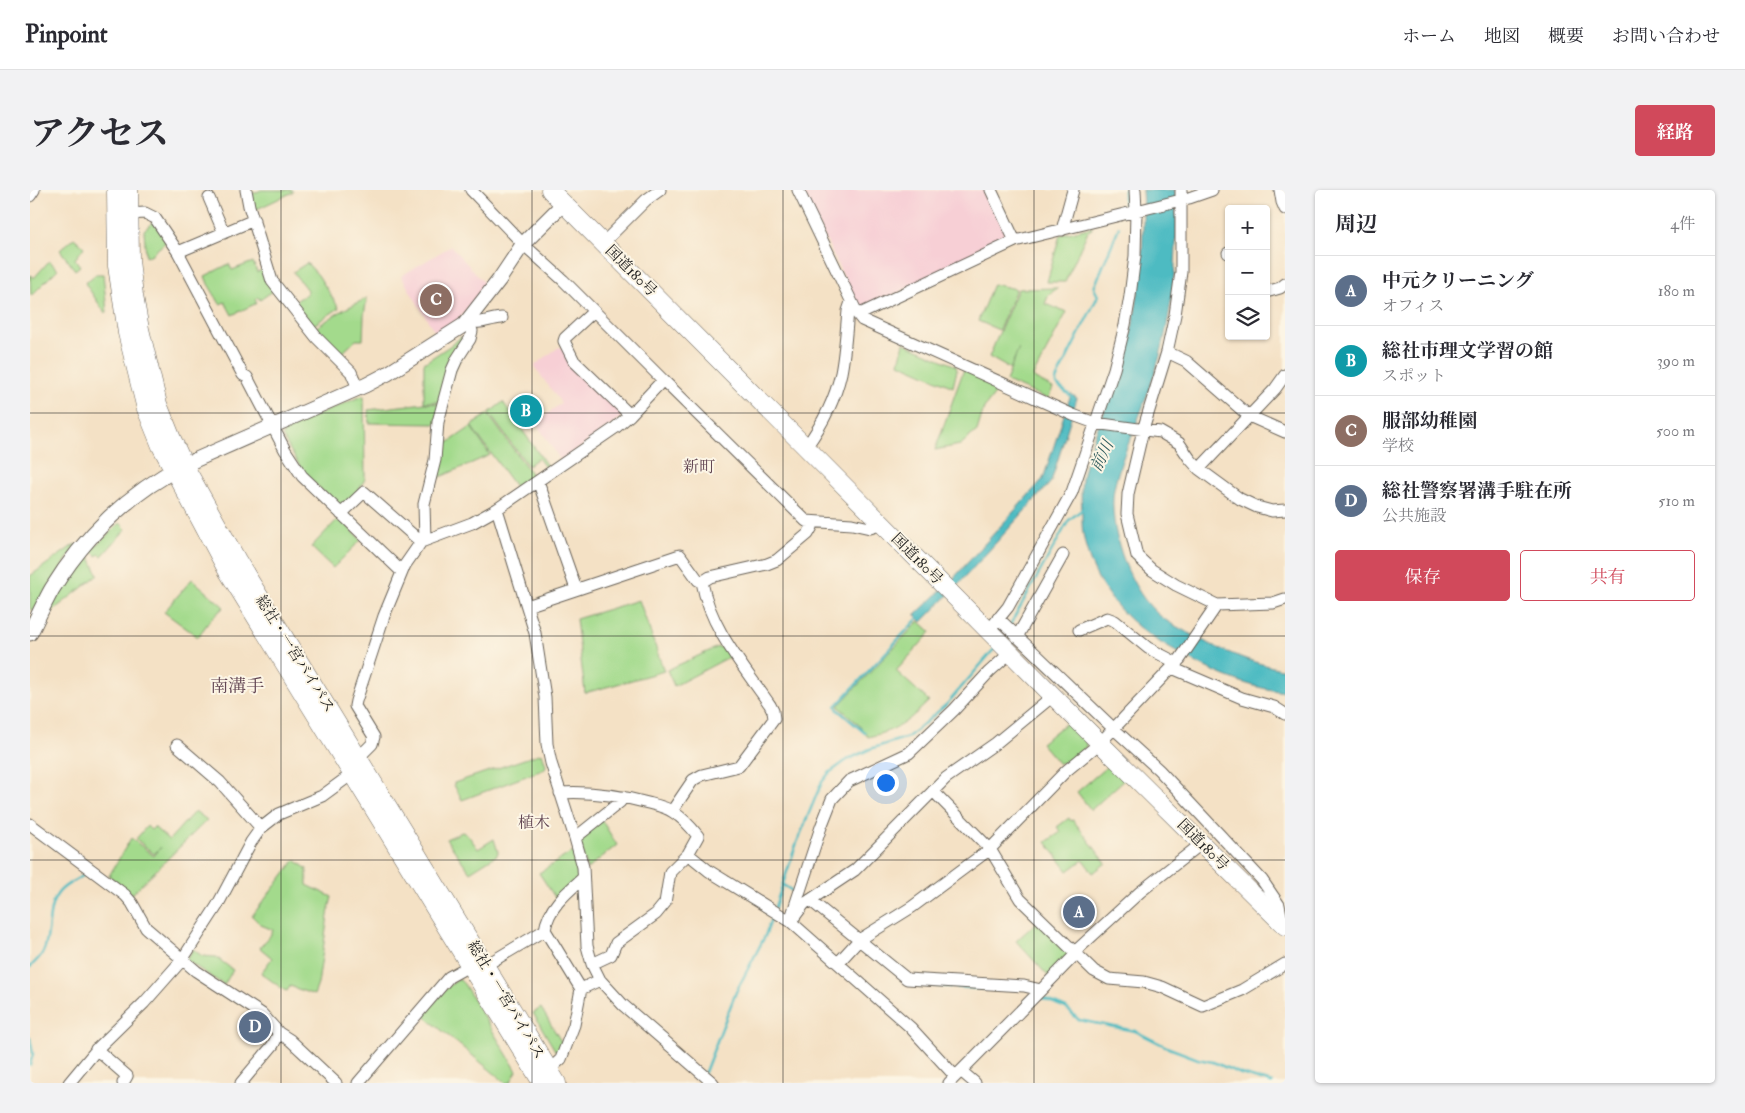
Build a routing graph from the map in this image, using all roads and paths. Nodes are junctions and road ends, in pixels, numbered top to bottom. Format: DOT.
graph roads {
  1 [pos="34,190"];
  2 [pos="116,190"];
  3 [pos="129,190"];
  4 [pos="246,190"];
  5 [pos="471,190"];
  6 [pos="550,190"];
  7 [pos="660,190"];
  8 [pos="798,190"];
  9 [pos="991,190"];
  10 [pos="1073,190"];
  11 [pos="1135,190"];
  12 [pos="1212,190"];
  13 [pos="1280,190"];
  14 [pos="30,196"];
  15 [pos="1181,196"];
  16 [pos="209,198"];
  17 [pos="563,204"];
  18 [pos="1285,209"];
  19 [pos="1137,211"];
  20 [pos="129,214"];
  21 [pos="254,220"];
  22 [pos="1062,230"];
  23 [pos="224,233"];
  24 [pos="1015,241"];
  25 [pos="602,243"];
  26 [pos="523,244"];
  27 [pos="178,252"];
  28 [pos="1285,284"];
  29 [pos="1270,291"];
  30 [pos="851,302"];
  31 [pos="594,311"];
  32 [pos="858,315"];
  33 [pos="502,318"];
  34 [pos="467,321"];
  35 [pos="1167,352"];
  36 [pos="1285,375"];
  37 [pos="663,380"];
  38 [pos="358,388"];
  39 [pos="630,415"];
  40 [pos="1250,416"];
  41 [pos="1096,423"];
  42 [pos="273,426"];
  43 [pos="1141,429"];
  44 [pos="1285,432"];
  45 [pos="806,447"];
  46 [pos="179,468"];
  47 [pos="1200,468"];
  48 [pos="538,481"];
  49 [pos="497,509"];
  50 [pos="1285,510"];
  51 [pos="341,514"];
  52 [pos="812,522"];
  53 [pos="883,524"];
  54 [pos="423,541"];
  55 [pos="1063,555"];
  56 [pos="402,572"];
  57 [pos="702,582"];
  58 [pos="576,590"];
  59 [pos="1285,599"];
  60 [pos="1218,605"];
  61 [pos="527,606"];
  62 [pos="996,626"];
  63 [pos="1079,630"];
  64 [pos="30,633"];
  65 [pos="1012,643"];
  66 [pos="1176,664"];
  67 [pos="1054,695"];
  68 [pos="1285,714"];
  69 [pos="1114,730"];
  70 [pos="1100,743"];
  71 [pos="177,745"];
  72 [pos="355,766"];
  73 [pos="933,791"];
  74 [pos="560,793"];
  75 [pos="623,797"];
  76 [pos="672,811"];
  77 [pos="30,824"];
  78 [pos="261,828"];
  79 [pos="575,838"];
  80 [pos="1201,844"];
  81 [pos="990,849"];
  82 [pos="688,854"];
  83 [pos="582,879"];
  84 [pos="810,900"];
  85 [pos="1282,913"];
  86 [pos="789,920"];
  87 [pos="545,930"];
  88 [pos="857,942"];
  89 [pos="1075,953"];
  90 [pos="182,960"];
  91 [pos="838,963"];
  92 [pos="592,964"];
  93 [pos="1285,964"];
  94 [pos="478,966"];
  95 [pos="600,980"];
  96 [pos="581,989"];
  97 [pos="1038,994"];
  98 [pos="278,1033"];
  99 [pos="96,1049"];
  100 [pos="955,1077"];
  101 [pos="549,1079"];
  102 [pos="69,1083"];
  103 [pos="123,1083"];
  104 [pos="241,1083"];
  105 [pos="336,1083"];
  106 [pos="358,1083"];
  107 [pos="712,1083"];
  108 [pos="975,1083"];
  1 -- 14 [label="street"];
  2 -- 46 [label="highway, 総社・一宮バイパス"];
  3 -- 20 [label="highway, 総社・一宮バイパス"];
  4 -- 21 [label="street"];
  5 -- 26 [label="street"];
  6 -- 17 [label="highway, 国道180号"];
  7 -- 25 [label="street"];
  8 -- 30 [label="street"];
  9 -- 24 [label="street"];
  10 -- 22 [label="street"];
  11 -- 19 [label="street"];
  12 -- 15 [label="street"];
  13 -- 18 [label="street"];
  15 -- 19 [label="street"];
  15 -- 35 [label="street"];
  16 -- 23 [label="street"];
  17 -- 25 [label="highway, 国道180号"];
  17 -- 26 [label="street"];
  19 -- 22 [label="street"];
  19 -- 41 [label="street"];
  20 -- 27 [label="street"];
  20 -- 46 [label="highway, 総社・一宮バイパス"];
  21 -- 23 [label="street"];
  21 -- 38 [label="street"];
  22 -- 24 [label="street"];
  23 -- 27 [label="street"];
  24 -- 32 [label="street"];
  25 -- 45 [label="highway, 国道180号"];
  26 -- 31 [label="street"];
  26 -- 34 [label="street"];
  27 -- 42 [label="street"];
  28 -- 29 [label="street"];
  30 -- 32 [label="street"];
  30 -- 45 [label="street"];
  31 -- 37 [label="street"];
  31 -- 39 [label="street"];
  32 -- 41 [label="street"];
  33 -- 34 [label="street"];
  34 -- 38 [label="street"];
  34 -- 54 [label="street"];
  35 -- 40 [label="street"];
  35 -- 43 [label="street"];
  36 -- 40 [label="street"];
  37 -- 39 [label="street"];
  37 -- 52 [label="street"];
  38 -- 42 [label="street"];
  39 -- 48 [label="street"];
  40 -- 44 [label="street"];
  40 -- 47 [label="street"];
  41 -- 43 [label="street"];
  41 -- 62 [label="street"];
  42 -- 46 [label="street"];
  42 -- 51 [label="street"];
  43 -- 47 [label="street"];
  43 -- 60 [label="street"];
  45 -- 53 [label="highway, 国道180号"];
  46 -- 64 [label="main road"];
  46 -- 72 [label="highway, 総社・一宮バイパス"];
  47 -- 50 [label="street"];
  48 -- 49 [label="street"];
  48 -- 58 [label="street"];
  49 -- 54 [label="street"];
  49 -- 61 [label="street"];
  51 -- 54 [label="street"];
  51 -- 56 [label="street"];
  52 -- 53 [label="street"];
  52 -- 57 [label="street"];
  53 -- 62 [label="highway, 国道180号"];
  54 -- 56 [label="street"];
  55 -- 65 [label="street"];
  56 -- 72 [label="street"];
  57 -- 58 [label="street"];
  57 -- 76 [label="street"];
  58 -- 61 [label="street"];
  59 -- 60 [label="street"];
  60 -- 66 [label="street"];
  61 -- 74 [label="street"];
  62 -- 65 [label="highway, 国道180号"];
  63 -- 66 [label="street"];
  65 -- 67 [label="highway, 国道180号"];
  65 -- 69 [label="street"];
  65 -- 86 [label="street"];
  66 -- 68 [label="street"];
  66 -- 69 [label="street"];
  67 -- 70 [label="highway, 国道180号"];
  67 -- 73 [label="street"];
  69 -- 70 [label="street"];
  69 -- 85 [label="street"];
  70 -- 80 [label="highway, 国道180号"];
  70 -- 81 [label="street"];
  71 -- 78 [label="street"];
  72 -- 78 [label="street"];
  72 -- 94 [label="highway, 総社・一宮バイパス"];
  73 -- 81 [label="street"];
  73 -- 84 [label="street"];
  74 -- 75 [label="street"];
  74 -- 79 [label="street"];
  75 -- 76 [label="street"];
  75 -- 79 [label="street"];
  76 -- 82 [label="street"];
  77 -- 90 [label="street"];
  78 -- 90 [label="street"];
  79 -- 83 [label="street"];
  80 -- 85 [label="highway, 国道180号"];
  80 -- 89 [label="street"];
  81 -- 88 [label="street"];
  81 -- 89 [label="street"];
  82 -- 86 [label="street"];
  82 -- 92 [label="street"];
  83 -- 87 [label="street"];
  83 -- 92 [label="street"];
  84 -- 86 [label="street"];
  84 -- 88 [label="street"];
  86 -- 91 [label="street"];
  87 -- 94 [label="street"];
  87 -- 96 [label="street"];
  88 -- 91 [label="street"];
  88 -- 97 [label="street"];
  89 -- 93 [label="street"];
  89 -- 97 [label="street"];
  90 -- 98 [label="street"];
  90 -- 99 [label="street"];
  91 -- 100 [label="street"];
  92 -- 95 [label="street"];
  94 -- 101 [label="highway, 総社・一宮バイパス"];
  94 -- 106 [label="street"];
  95 -- 96 [label="street"];
  95 -- 107 [label="street"];
  96 -- 101 [label="street"];
  97 -- 100 [label="street"];
  98 -- 104 [label="street"];
  98 -- 105 [label="street"];
  99 -- 102 [label="street"];
  99 -- 103 [label="street"];
  100 -- 108 [label="street"];
}
